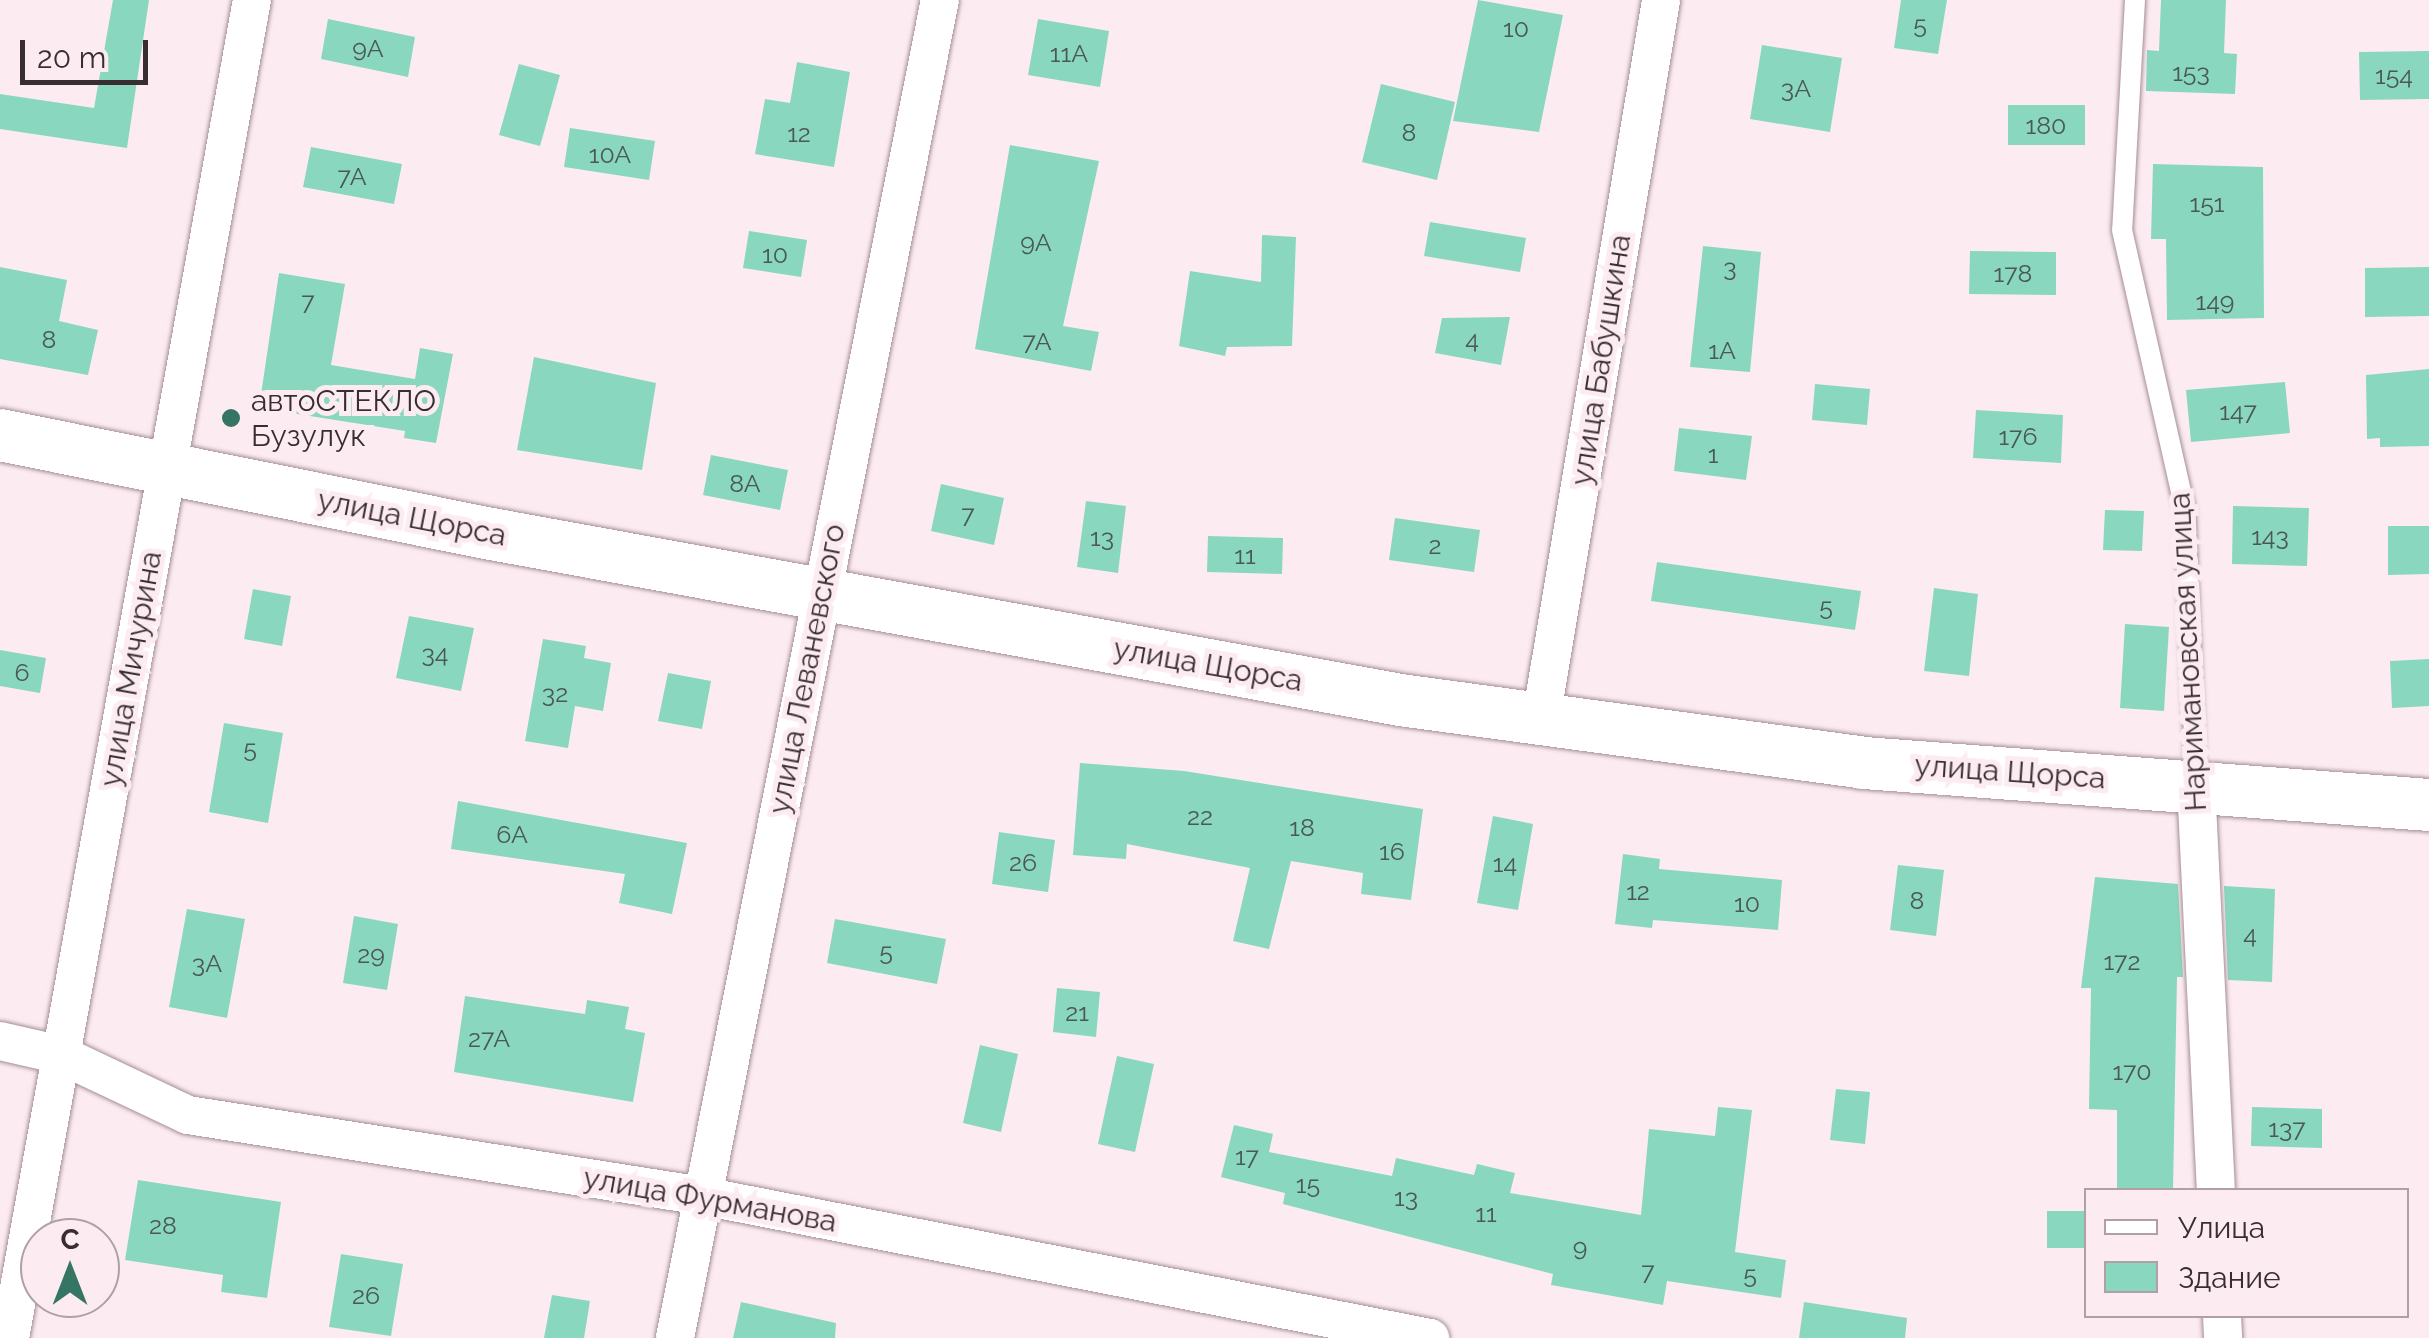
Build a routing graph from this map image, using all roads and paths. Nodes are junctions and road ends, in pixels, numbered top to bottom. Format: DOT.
graph roads {
  1 [pos="252,0"];
  2 [pos="940,0"];
  3 [pos="1662,0"];
  4 [pos="2135,0"];
  5 [pos="0,435"];
  6 [pos="167,469"];
  7 [pos="822,594"];
  8 [pos="1542,719"];
  9 [pos="2196,784"];
  10 [pos="2429,805"];
  11 [pos="0,1041"];
  12 [pos="61,1055"];
  13 [pos="2216,1188"];
  14 [pos="703,1196"];
  15 [pos="10,1338"];
  16 [pos="675,1338"];
  17 [pos="1430,1338"];
  1 -- 6 [label="street, улица Мичурина"];
  2 -- 7 [label="street, улица Леваневского"];
  3 -- 8 [label="street, улица Бабушкина"];
  4 -- 9 [label="lane, Наримановская улица"];
  5 -- 6 [label="main road, улица Щорса"];
  6 -- 7 [label="main road, улица Щорса"];
  6 -- 12 [label="street, улица Мичурина"];
  7 -- 8 [label="main road, улица Щорса"];
  7 -- 14 [label="street, улица Леваневского"];
  8 -- 9 [label="main road, улица Щорса"];
  9 -- 10 [label="main road, улица Щорса"];
  9 -- 13 [label="street, Наримановская улица"];
  11 -- 12 [label="street, улица Фурманова"];
  12 -- 14 [label="street, улица Фурманова"];
  12 -- 15 [label="street, улица Мичурина"];
  14 -- 16 [label="street, улица Леваневского"];
  14 -- 17 [label="street, улица Фурманова"];
}
